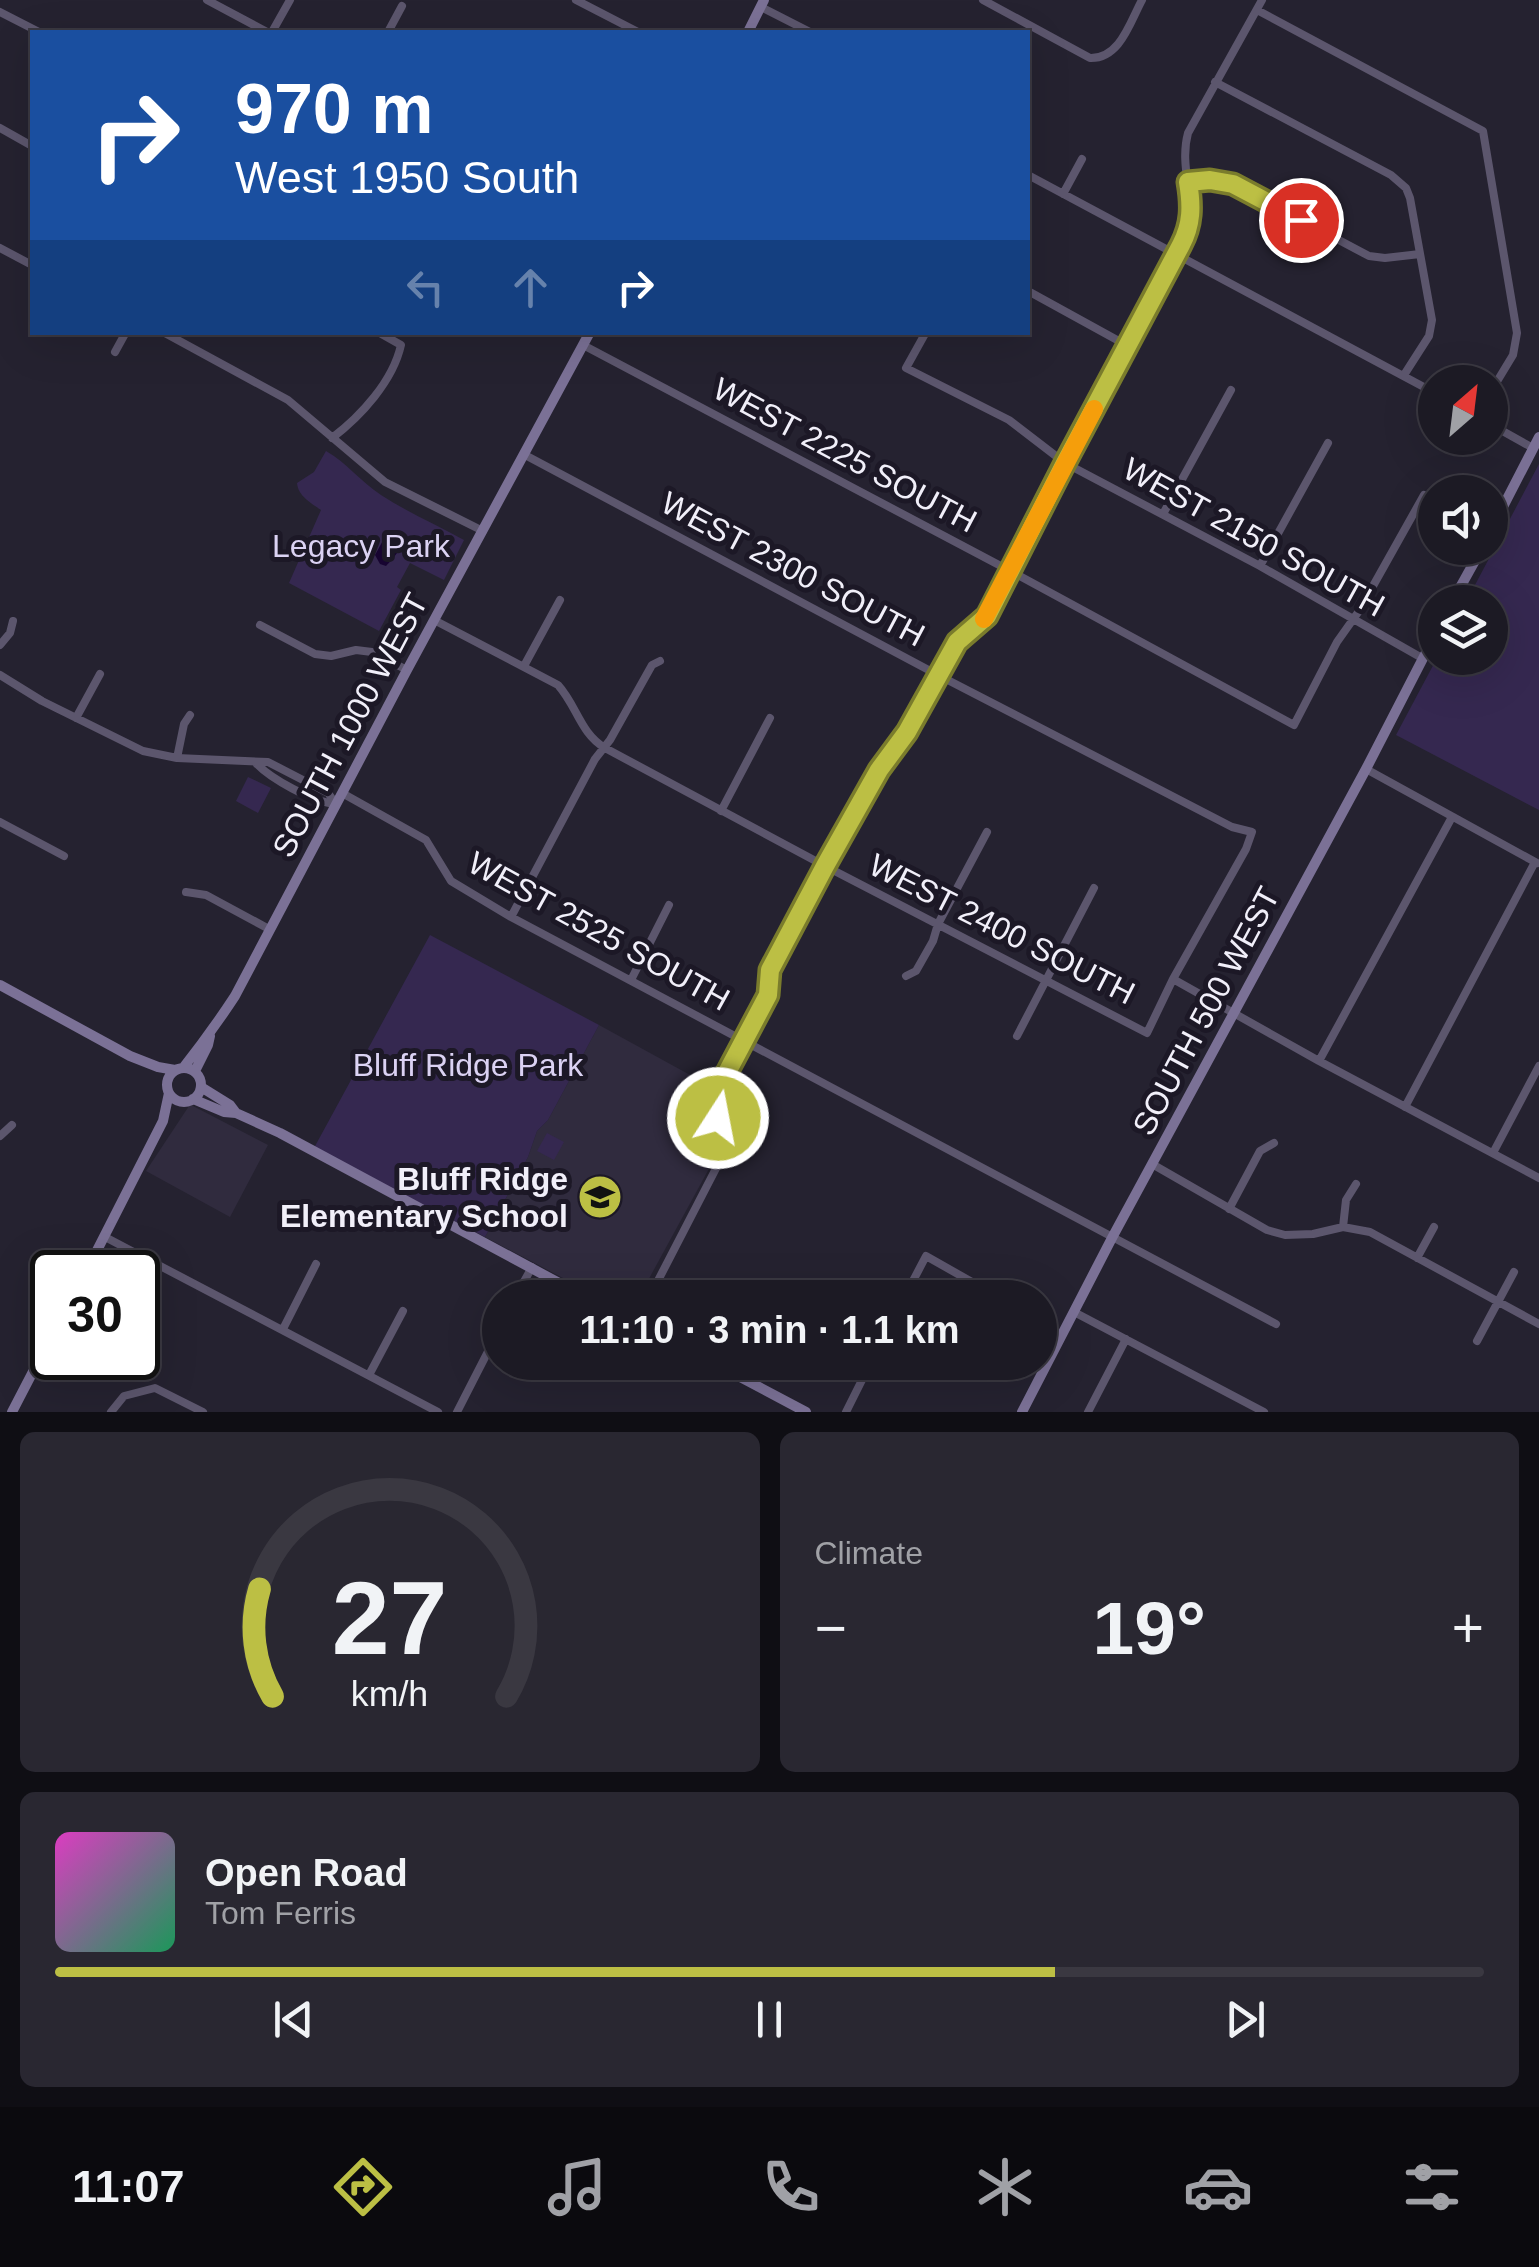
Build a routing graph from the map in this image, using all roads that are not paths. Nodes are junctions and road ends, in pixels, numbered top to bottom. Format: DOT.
graph roads {
  1 [pos="207,0"];
  2 [pos="290,0"];
  3 [pos="576,0"];
  4 [pos="982,0"];
  5 [pos="1142,0"];
  6 [pos="1262,0"];
  7 [pos="762,3"];
  8 [pos="402,6"];
  9 [pos="1257,10"];
  10 [pos="0,12"];
  11 [pos="613,20"];
  12 [pos="34,30"];
  13 [pos="266,30"];
  14 [pos="271,30"];
  15 [pos="389,30"];
  16 [pos="607,30"];
  17 [pos="634,30"];
  18 [pos="749,30"];
  19 [pos="807,30"];
  20 [pos="1215,82"];
  21 [pos="0,128"];
  22 [pos="30,145"];
  23 [pos="1082,159"];
  24 [pos="1030,176"];
  25 [pos="1188,182"];
  26 [pos="1063,194"];
  27 [pos="0,248"];
  28 [pos="1176,254"];
  29 [pos="1420,254"];
  30 [pos="30,263"];
  31 [pos="1030,292"];
  32 [pos="124,335"];
  33 [pos="169,335"];
  34 [pos="383,335"];
  35 [pos="588,335"];
  36 [pos="924,335"];
  37 [pos="583,345"];
  38 [pos="1128,346"];
  39 [pos="115,352"];
  40 [pos="1507,365"];
  41 [pos="1404,376"];
  42 [pos="1418,384"];
  43 [pos="1231,390"];
  44 [pos="1508,431"];
  45 [pos="332,438"];
  46 [pos="1328,443"];
  47 [pos="1536,443"];
  48 [pos="524,454"];
  49 [pos="1065,463"];
  50 [pos="1508,497"];
  51 [pos="1418,506"];
  52 [pos="1163,514"];
  53 [pos="483,531"];
  54 [pos="1260,566"];
  55 [pos="1010,570"];
  56 [pos="560,600"];
  57 [pos="1355,619"];
  58 [pos="434,620"];
  59 [pos="13,621"];
  60 [pos="260,625"];
  61 [pos="0,645"];
  62 [pos="1418,656"];
  63 [pos="660,661"];
  64 [pos="524,666"];
  65 [pos="1418,666"];
  66 [pos="407,670"];
  67 [pos="100,674"];
  68 [pos="0,675"];
  69 [pos="938,675"];
  70 [pos="190,715"];
  71 [pos="76,718"];
  72 [pos="770,718"];
  73 [pos="605,748"];
  74 [pos="177,758"];
  75 [pos="1366,770"];
  76 [pos="342,793"];
  77 [pos="336,804"];
  78 [pos="722,811"];
  79 [pos="1452,817"];
  80 [pos="0,822"];
  81 [pos="987,832"];
  82 [pos="64,856"];
  83 [pos="1537,863"];
  84 [pos="825,866"];
  85 [pos="1094,888"];
  86 [pos="186,892"];
  87 [pos="670,904"];
  88 [pos="511,917"];
  89 [pos="938,924"];
  90 [pos="269,929"];
  91 [pos="906,976"];
  92 [pos="1173,979"];
  93 [pos="630,980"];
  94 [pos="1046,981"];
  95 [pos="0,985"];
  96 [pos="1234,1012"];
  97 [pos="1018,1036"];
  98 [pos="744,1040"];
  99 [pos="130,1056"];
  100 [pos="1319,1061"];
  101 [pos="1539,1066"];
  102 [pos="184,1070"];
  103 [pos="201,1087"];
  104 [pos="168,1089"];
  105 [pos="188,1100"];
  106 [pos="1405,1107"];
  107 [pos="236,1113"];
  108 [pos="163,1121"];
  109 [pos="12,1125"];
  110 [pos="0,1136"];
  111 [pos="1274,1143"];
  112 [pos="1492,1153"];
  113 [pos="1152,1164"];
  114 [pos="1539,1178"];
  115 [pos="1356,1184"];
  116 [pos="1229,1208"];
  117 [pos="1344,1227"];
  118 [pos="1434,1227"];
  119 [pos="1113,1236"];
  120 [pos="105,1238"];
  121 [pos="98,1250"];
  122 [pos="1418,1258"];
  123 [pos="316,1264"];
  124 [pos="532,1266"];
  125 [pos="1514,1272"];
  126 [pos="525,1280"];
  127 [pos="556,1280"];
  128 [pos="658,1280"];
  129 [pos="913,1280"];
  130 [pos="968,1280"];
  131 [pos="1498,1302"];
  132 [pos="403,1311"];
  133 [pos="1074,1312"];
  134 [pos="1276,1324"];
  135 [pos="1539,1324"];
  136 [pos="282,1329"];
  137 [pos="1126,1340"];
  138 [pos="1478,1342"];
  139 [pos="482,1363"];
  140 [pos="369,1375"];
  141 [pos="30,1378"];
  142 [pos="746,1380"];
  143 [pos="862,1380"];
  144 [pos="12,1412"];
  145 [pos="111,1412"];
  146 [pos="203,1412"];
  147 [pos="438,1412"];
  148 [pos="457,1412"];
  149 [pos="806,1412"];
  150 [pos="846,1412"];
  151 [pos="1022,1412"];
  152 [pos="1088,1412"];
  153 [pos="1264,1412"];
  1 -- 13 [label="street"];
  2 -- 14 [label="street"];
  3 -- 11 [label="street"];
  4 -- 5 [label="street"];
  6 -- 9 [label="street"];
  7 -- 18 [label="main road"];
  7 -- 19 [label="street"];
  8 -- 15 [label="street"];
  9 -- 20 [label="street"];
  9 -- 40 [label="street"];
  10 -- 12 [label="street"];
  11 -- 16 [label="street"];
  11 -- 17 [label="street"];
  20 -- 25 [label="street"];
  20 -- 29 [label="street"];
  21 -- 22 [label="street"];
  23 -- 26 [label="street"];
  24 -- 26 [label="street"];
  25 -- 28 [label="street"];
  25 -- 29 [label="street"];
  26 -- 28 [label="street"];
  27 -- 30 [label="street"];
  28 -- 38 [label="street"];
  28 -- 41 [label="street"];
  29 -- 41 [label="street"];
  31 -- 38 [label="street"];
  32 -- 39 [label="street"];
  33 -- 45 [label="street"];
  34 -- 45 [label="street"];
  35 -- 37 [label="main road, SOUTH 1000 WEST"];
  36 -- 49 [label="street, WEST 2150 SOUTH"];
  37 -- 48 [label="main road, SOUTH 1000 WEST"];
  37 -- 55 [label="street, WEST 2225 SOUTH"];
  38 -- 49 [label="street"];
  41 -- 42 [label="street"];
  43 -- 52 [label="street"];
  44 -- 47 [label="street"];
  45 -- 53 [label="street"];
  46 -- 54 [label="street"];
  47 -- 50 [label="main road"];
  48 -- 53 [label="main road, SOUTH 1000 WEST"];
  48 -- 69 [label="street, WEST 2300 SOUTH"];
  49 -- 52 [label="street, WEST 2150 SOUTH"];
  49 -- 55 [label="street"];
  51 -- 57 [label="street"];
  52 -- 54 [label="street, WEST 2150 SOUTH"];
  53 -- 58 [label="main road, SOUTH 1000 WEST"];
  54 -- 57 [label="street, WEST 2150 SOUTH"];
  55 -- 57 [label="street, WEST 2225 SOUTH"];
  55 -- 69 [label="street"];
  56 -- 64 [label="street"];
  57 -- 62 [label="street, WEST 2150 SOUTH"];
  58 -- 64 [label="street, WEST 2400 SOUTH"];
  58 -- 66 [label="main road, SOUTH 1000 WEST"];
  59 -- 61 [label="street"];
  60 -- 66 [label="street"];
  63 -- 73 [label="street"];
  64 -- 73 [label="street, WEST 2400 SOUTH"];
  65 -- 75 [label="main road, SOUTH 500 WEST"];
  66 -- 76 [label="main road, SOUTH 1000 WEST"];
  67 -- 71 [label="street"];
  68 -- 71 [label="street"];
  69 -- 84 [label="street"];
  69 -- 92 [label="street, WEST 2300 SOUTH"];
  70 -- 74 [label="street"];
  71 -- 74 [label="street"];
  72 -- 78 [label="street"];
  73 -- 78 [label="street, WEST 2400 SOUTH"];
  73 -- 88 [label="street"];
  74 -- 77 [label="street"];
  75 -- 79 [label="street"];
  75 -- 96 [label="main road, SOUTH 500 WEST"];
  76 -- 77 [label="main road, SOUTH 1000 WEST"];
  76 -- 88 [label="street, WEST 2525 SOUTH"];
  77 -- 90 [label="main road, SOUTH 1000 WEST"];
  78 -- 84 [label="street, WEST 2400 SOUTH"];
  79 -- 83 [label="street"];
  79 -- 100 [label="street"];
  80 -- 82 [label="street"];
  81 -- 89 [label="street"];
  83 -- 106 [label="street"];
  84 -- 89 [label="street, WEST 2400 SOUTH"];
  84 -- 98 [label="street"];
  85 -- 94 [label="street"];
  86 -- 90 [label="street"];
  87 -- 93 [label="street"];
  88 -- 93 [label="street, WEST 2525 SOUTH"];
  89 -- 91 [label="street"];
  89 -- 94 [label="street, WEST 2400 SOUTH"];
  90 -- 102 [label="main road, SOUTH 1000 WEST"];
  92 -- 94 [label="street, WEST 2400 SOUTH"];
  92 -- 96 [label="street"];
  93 -- 98 [label="street, WEST 2525 SOUTH"];
  94 -- 97 [label="street"];
  95 -- 99 [label="main road"];
  96 -- 100 [label="street"];
  96 -- 113 [label="main road, SOUTH 500 WEST"];
  98 -- 119 [label="street, WEST 2525 SOUTH"];
  98 -- 128 [label="street"];
  99 -- 102 [label="main road"];
  99 -- 104 [label="main road"];
  100 -- 106 [label="street"];
  101 -- 112 [label="street"];
  102 -- 103 [label="main road"];
  102 -- 104 [label="main road"];
  103 -- 105 [label="main road"];
  103 -- 107 [label="main road"];
  104 -- 105 [label="main road"];
  104 -- 108 [label="main road"];
  105 -- 107 [label="main road"];
  105 -- 108 [label="main road"];
  106 -- 112 [label="street"];
  107 -- 124 [label="main road"];
  108 -- 120 [label="main road"];
  109 -- 110 [label="street"];
  111 -- 116 [label="street"];
  112 -- 114 [label="street"];
  113 -- 116 [label="street"];
  113 -- 119 [label="main road, SOUTH 500 WEST"];
  115 -- 117 [label="street"];
  116 -- 117 [label="street"];
  117 -- 122 [label="street"];
  118 -- 122 [label="street"];
  119 -- 133 [label="main road, SOUTH 500 WEST"];
  119 -- 134 [label="street, WEST 2525 SOUTH"];
  120 -- 121 [label="main road"];
  120 -- 136 [label="street"];
  122 -- 131 [label="street"];
  123 -- 136 [label="street"];
  124 -- 126 [label="street"];
  124 -- 127 [label="main road"];
  125 -- 131 [label="street"];
  129 -- 130 [label="street"];
  131 -- 135 [label="street"];
  131 -- 138 [label="street"];
  132 -- 140 [label="street"];
  133 -- 137 [label="street"];
  133 -- 151 [label="main road, SOUTH 500 WEST"];
  136 -- 140 [label="street"];
  137 -- 152 [label="street"];
  137 -- 153 [label="street"];
  139 -- 148 [label="street"];
  140 -- 147 [label="street"];
  141 -- 144 [label="main road"];
  142 -- 149 [label="main road"];
  143 -- 150 [label="street"];
  145 -- 146 [label="street"];
}
